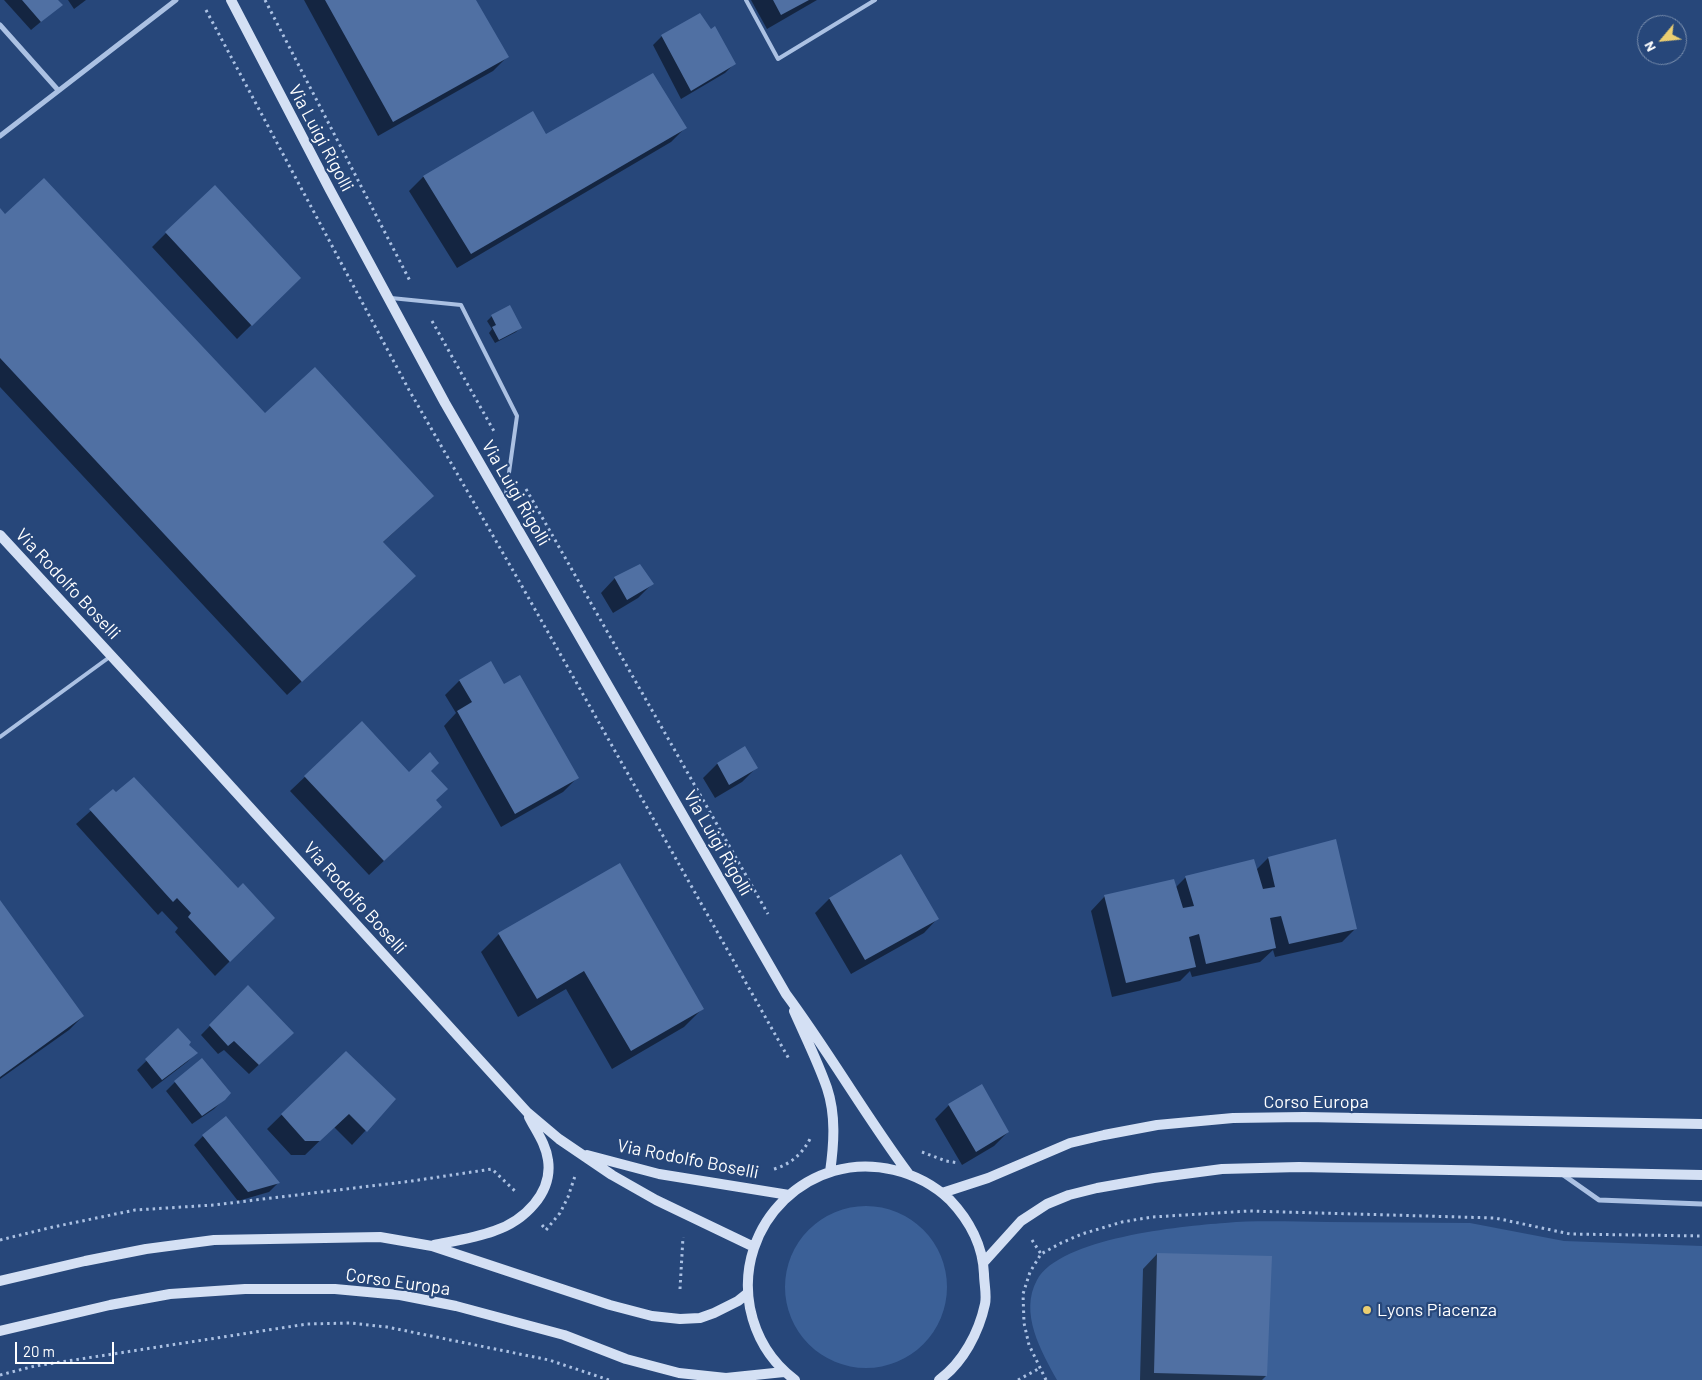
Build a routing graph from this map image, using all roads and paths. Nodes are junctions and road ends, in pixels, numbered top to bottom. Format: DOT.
graph roads {
  1 [pos="176,0"];
  2 [pos="231,0"];
  3 [pos="265,0"];
  4 [pos="746,0"];
  5 [pos="874,0"];
  6 [pos="206,10"];
  7 [pos="0,24"];
  8 [pos="58,90"];
  9 [pos="0,136"];
  10 [pos="388,298"];
  11 [pos="420,300"];
  12 [pos="510,461"];
  13 [pos="505,506"];
  14 [pos="0,535"];
  15 [pos="112,655"];
  16 [pos="0,737"];
  17 [pos="770,917"];
  18 [pos="786,994"];
  19 [pos="790,1061"];
  20 [pos="527,1112"];
  21 [pos="1702,1124"];
  22 [pos="812,1134"];
  23 [pos="582,1153"];
  24 [pos="765,1171"];
  25 [pos="830,1172"];
  26 [pos="1560,1172"];
  27 [pos="908,1173"];
  28 [pos="1702,1175"];
  29 [pos="583,1180"];
  30 [pos="515,1191"];
  31 [pos="942,1193"];
  32 [pos="789,1195"];
  33 [pos="1702,1204"];
  34 [pos="539,1222"];
  35 [pos="683,1232"];
  36 [pos="1702,1236"];
  37 [pos="0,1240"];
  38 [pos="432,1246"];
  39 [pos="754,1247"];
  40 [pos="984,1262"];
  41 [pos="0,1281"];
  42 [pos="680,1288"];
  43 [pos="748,1293"];
  44 [pos="0,1331"];
  45 [pos="1040,1368"];
  46 [pos="784,1372"];
  47 [pos="0,1374"];
  48 [pos="945,1378"];
  49 [pos="609,1380"];
  50 [pos="795,1380"];
  51 [pos="1018,1380"];
  52 [pos="1046,1380"];
  1 -- 8 [label="street"];
  2 -- 10 [label="main road, Via Luigi Rigolli"];
  3 -- 11 [label="path"];
  4 -- 5 [label="lane"];
  6 -- 19 [label="path"];
  7 -- 8 [label="street"];
  8 -- 9 [label="street"];
  10 -- 11 [label="lane"];
  10 -- 13 [label="main road, Via Luigi Rigolli"];
  11 -- 12 [label="path"];
  11 -- 12 [label="lane"];
  12 -- 13 [label="lane"];
  12 -- 17 [label="path"];
  13 -- 18 [label="main road, Via Luigi Rigolli"];
  14 -- 15 [label="main road, Via Rodolfo Boselli"];
  15 -- 16 [label="lane, Via Rodolfo Boselli"];
  15 -- 20 [label="main road, Via Rodolfo Boselli"];
  18 -- 25 [label="main road, Via Luigi Rigolli"];
  18 -- 27 [label="main road, Via Luigi Rigolli"];
  20 -- 23 [label="main road, Via Rodolfo Boselli"];
  20 -- 38 [label="main road, Corso Europa"];
  21 -- 31 [label="main road, Corso Europa"];
  22 -- 24 [label="path"];
  23 -- 32 [label="main road, Via Rodolfo Boselli"];
  23 -- 39 [label="main road, Via Rodolfo Boselli"];
  25 -- 27 [label="main road"];
  25 -- 32 [label="main road"];
  26 -- 28 [label="main road"];
  26 -- 33 [label="street"];
  26 -- 40 [label="main road"];
  27 -- 31 [label="main road"];
  29 -- 34 [label="path"];
  30 -- 37 [label="path"];
  31 -- 40 [label="main road"];
  32 -- 39 [label="main road"];
  35 -- 42 [label="path"];
  36 -- 45 [label="path"];
  38 -- 41 [label="main road, Corso Europa"];
  38 -- 43 [label="main road, Corso Europa"];
  39 -- 43 [label="main road"];
  40 -- 48 [label="main road"];
  43 -- 46 [label="main road"];
  44 -- 46 [label="main road, Corso Europa"];
  45 -- 51 [label="path"];
  45 -- 52 [label="path"];
  46 -- 50 [label="main road"];
  47 -- 49 [label="path"];
}
